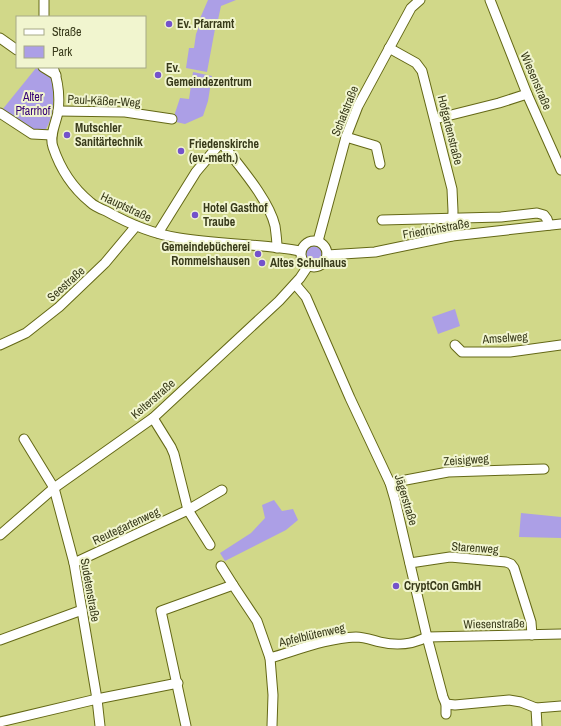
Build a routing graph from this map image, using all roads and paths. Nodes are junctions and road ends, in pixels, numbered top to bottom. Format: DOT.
graph roads {
  1 [pos="44,0"];
  2 [pos="420,0"];
  3 [pos="490,0"];
  4 [pos="44,16"];
  5 [pos="0,38"];
  6 [pos="389,48"];
  7 [pos="16,49"];
  8 [pos="54,71"];
  9 [pos="527,94"];
  10 [pos="58,111"];
  11 [pos="0,113"];
  12 [pos="172,119"];
  13 [pos="435,119"];
  14 [pos="52,135"];
  15 [pos="346,137"];
  16 [pos="380,164"];
  17 [pos="561,170"];
  18 [pos="453,217"];
  19 [pos="382,220"];
  20 [pos="561,224"];
  21 [pos="549,225"];
  22 [pos="136,226"];
  23 [pos="158,233"];
  24 [pos="452,236"];
  25 [pos="318,241"];
  26 [pos="277,248"];
  27 [pos="300,251"];
  28 [pos="327,255"];
  29 [pos="308,266"];
  30 [pos="294,284"];
  31 [pos="0,345"];
  32 [pos="455,345"];
  33 [pos="561,345"];
  34 [pos="153,418"];
  35 [pos="24,439"];
  36 [pos="544,469"];
  37 [pos="390,483"];
  38 [pos="54,488"];
  39 [pos="222,490"];
  40 [pos="188,510"];
  41 [pos="0,535"];
  42 [pos="210,545"];
  43 [pos="74,563"];
  44 [pos="410,563"];
  45 [pos="221,566"];
  46 [pos="233,584"];
  47 [pos="82,610"];
  48 [pos="561,634"];
  49 [pos="532,635"];
  50 [pos="427,637"];
  51 [pos="0,640"];
  52 [pos="270,658"];
  53 [pos="178,683"];
  54 [pos="97,699"];
  55 [pos="446,704"];
  56 [pos="561,706"];
  57 [pos="536,708"];
  58 [pos="446,714"];
  59 [pos="0,722"];
  60 [pos="100,726"];
  61 [pos="186,726"];
  62 [pos="272,726"];
  63 [pos="537,726"];
  1 -- 4 [label="street"];
  2 -- 6 [label="street, Schafstraße"];
  3 -- 9 [label="street, Wiesenstraße"];
  5 -- 7 [label="street"];
  6 -- 13 [label="street, Hofgartenstraße"];
  6 -- 15 [label="street, Schafstraße"];
  8 -- 10 [label="street, Hauptstraße"];
  9 -- 13 [label="street"];
  9 -- 17 [label="street, Wiesenstraße"];
  10 -- 12 [label="street, Paul-Käßer-Weg"];
  10 -- 14 [label="street, Hauptstraße"];
  11 -- 14 [label="street"];
  13 -- 18 [label="street, Hofgartenstraße"];
  14 -- 22 [label="street, Hauptstraße"];
  15 -- 16 [label="street"];
  15 -- 25 [label="street, Schafstraße"];
  18 -- 19 [label="street, Friedrichstraße"];
  18 -- 21 [label="street, Friedrichstraße"];
  18 -- 24 [label="street, Hofgartenstraße"];
  20 -- 21 [label="street, Friedrichstraße"];
  21 -- 24 [label="street, Friedrichstraße"];
  22 -- 23 [label="street, Hauptstraße"];
  22 -- 31 [label="street, Seestraße"];
  23 -- 26 [label="street, Hauptstraße"];
  23 -- 26 [label="street"];
  24 -- 28 [label="street, Friedrichstraße"];
  25 -- 27 [label="street"];
  25 -- 28 [label="street"];
  26 -- 27 [label="street, Hauptstraße"];
  27 -- 29 [label="street"];
  28 -- 29 [label="street"];
  29 -- 30 [label="street, Kelterstraße"];
  30 -- 34 [label="street, Kelterstraße"];
  30 -- 37 [label="street, Jägerstraße"];
  32 -- 33 [label="street, Amselweg"];
  34 -- 38 [label="street, Kelterstraße"];
  34 -- 40 [label="street"];
  35 -- 38 [label="street, Sudetenstraße"];
  36 -- 37 [label="street, Zeisigweg"];
  37 -- 44 [label="street, Jägerstraße"];
  38 -- 41 [label="street, Kelterstraße"];
  38 -- 43 [label="street, Sudetenstraße"];
  39 -- 40 [label="street, Reutegartenweg"];
  40 -- 42 [label="street"];
  40 -- 43 [label="street, Reutegartenweg"];
  43 -- 47 [label="street, Sudetenstraße"];
  44 -- 49 [label="street, Starenweg"];
  44 -- 50 [label="street, Jägerstraße"];
  45 -- 46 [label="street"];
  46 -- 52 [label="street"];
  46 -- 53 [label="street"];
  47 -- 51 [label="street"];
  47 -- 54 [label="street, Sudetenstraße"];
  48 -- 49 [label="street, Wiesenstraße"];
  49 -- 50 [label="street, Wiesenstraße"];
  50 -- 52 [label="street, Apfelblütenweg"];
  50 -- 55 [label="street, Jägerstraße"];
  52 -- 62 [label="street, Apfelblütenweg"];
  53 -- 54 [label="street"];
  53 -- 61 [label="street"];
  54 -- 59 [label="street"];
  54 -- 60 [label="street, Sudetenstraße"];
  55 -- 57 [label="street"];
  55 -- 58 [label="street, Jägerstraße"];
  56 -- 57 [label="street"];
  57 -- 63 [label="street"];
}
